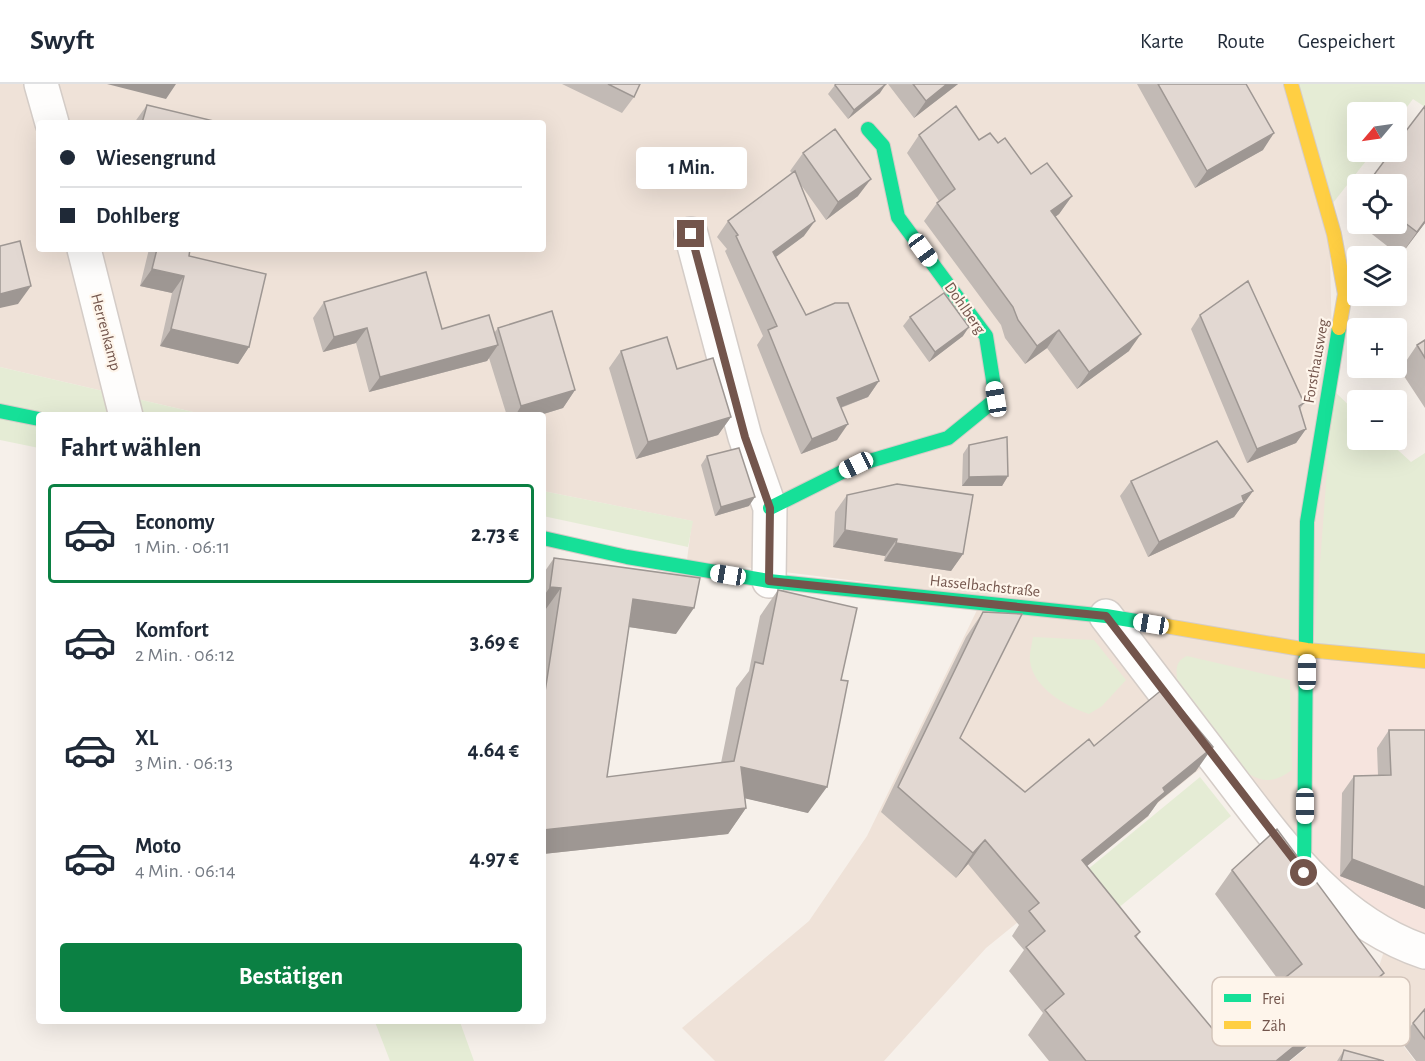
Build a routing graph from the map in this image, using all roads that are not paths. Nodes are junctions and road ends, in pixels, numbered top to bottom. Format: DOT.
graph roads {
  1 [pos="41,84"];
  2 [pos="1291,84"];
  3 [pos="51,120"];
  4 [pos="868,129"];
  5 [pos="691,234"];
  6 [pos="85,252"];
  7 [pos="0,411"];
  8 [pos="125,412"];
  9 [pos="36,418"];
  10 [pos="770,508"];
  11 [pos="546,539"];
  12 [pos="769,581"];
  13 [pos="1106,616"];
  14 [pos="1307,650"];
  15 [pos="1425,661"];
  16 [pos="1304,873"];
  17 [pos="1425,952"];
  1 -- 3 [label="street"];
  2 -- 14 [label="street, Forsthausweg"];
  4 -- 10 [label="street, Dohlberg"];
  5 -- 10 [label="street"];
  6 -- 8 [label="street, Herrenkamp"];
  7 -- 9 [label="street"];
  10 -- 12 [label="street"];
  11 -- 12 [label="street, Hasselbachstraße"];
  12 -- 13 [label="street, Hasselbachstraße"];
  13 -- 14 [label="street, Hasselbachstraße"];
  13 -- 16 [label="street"];
  14 -- 15 [label="street, Hasselbachstraße"];
  14 -- 16 [label="street, Forsthausweg"];
  16 -- 17 [label="street"];
}
